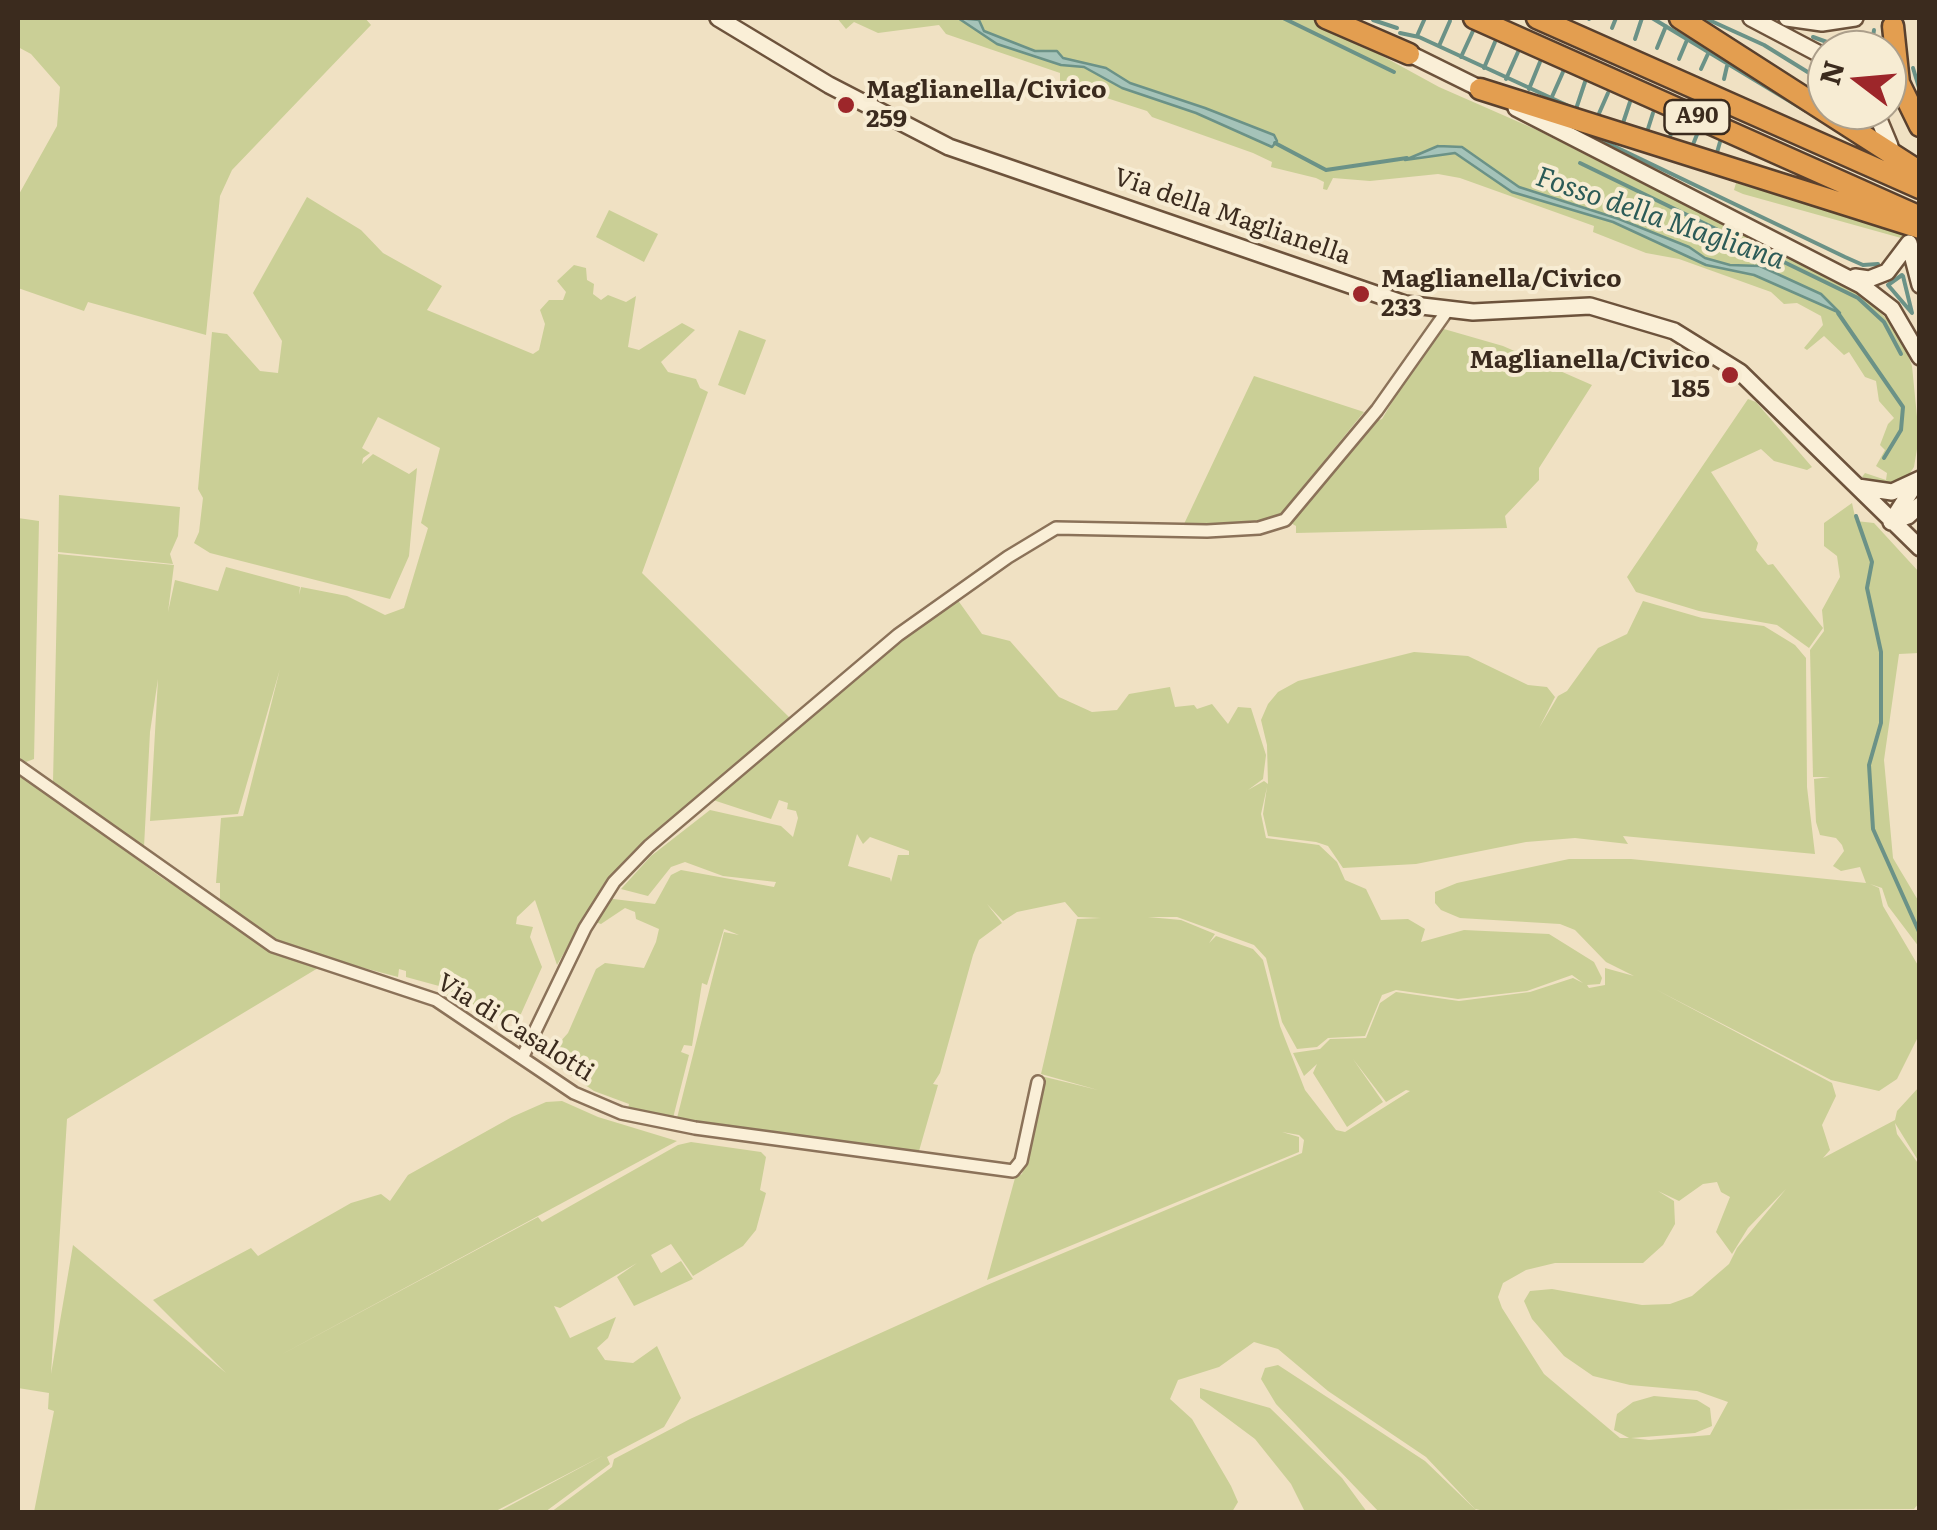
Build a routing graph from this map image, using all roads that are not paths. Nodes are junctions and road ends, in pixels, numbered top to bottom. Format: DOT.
graph roads {
  1 [pos="718,18"];
  2 [pos="1326,18"];
  3 [pos="1350,18"];
  4 [pos="1474,18"];
  5 [pos="1537,18"];
  6 [pos="1680,18"];
  7 [pos="1752,18"];
  8 [pos="1787,18"];
  9 [pos="1854,18"];
  10 [pos="1894,22"];
  11 [pos="1807,47"];
  12 [pos="1409,54"];
  13 [pos="1480,89"];
  14 [pos="1920,126"];
  15 [pos="1883,130"];
  16 [pos="1889,130"];
  17 [pos="1920,172"];
  18 [pos="1920,188"];
  19 [pos="1920,216"];
  20 [pos="1914,236"];
  21 [pos="1838,272"];
  22 [pos="1920,285"];
  23 [pos="1447,311"];
  24 [pos="1920,357"];
  25 [pos="1920,479"];
  26 [pos="1853,486"];
  27 [pos="1920,505"];
  28 [pos="1891,522"];
  29 [pos="1920,548"];
  30 [pos="18,766"];
  31 [pos="523,1056"];
  32 [pos="1038,1082"];
  1 -- 23 [label="main road, Via della Maglianella"];
  2 -- 12 [label="highway"];
  3 -- 12 [label="main road"];
  4 -- 19 [label="highway, A90"];
  5 -- 18 [label="highway, A90"];
  6 -- 17 [label="highway"];
  7 -- 11 [label="main road"];
  8 -- 9 [label="main road"];
  10 -- 14 [label="highway"];
  12 -- 13 [label="main road"];
  13 -- 20 [label="highway"];
  13 -- 21 [label="main road"];
  15 -- 16 [label="main road"];
  20 -- 21 [label="main road"];
  20 -- 22 [label="main road"];
  21 -- 24 [label="main road"];
  23 -- 26 [label="main road, Via della Maglianella"];
  23 -- 31 [label="street"];
  25 -- 26 [label="main road"];
  25 -- 28 [label="main road"];
  26 -- 28 [label="main road, Via della Maglianella"];
  27 -- 28 [label="main road"];
  28 -- 29 [label="main road, Via della Maglianella"];
  30 -- 31 [label="street, Via di Casalotti"];
  31 -- 32 [label="street, Via di Casalotti"];
}
